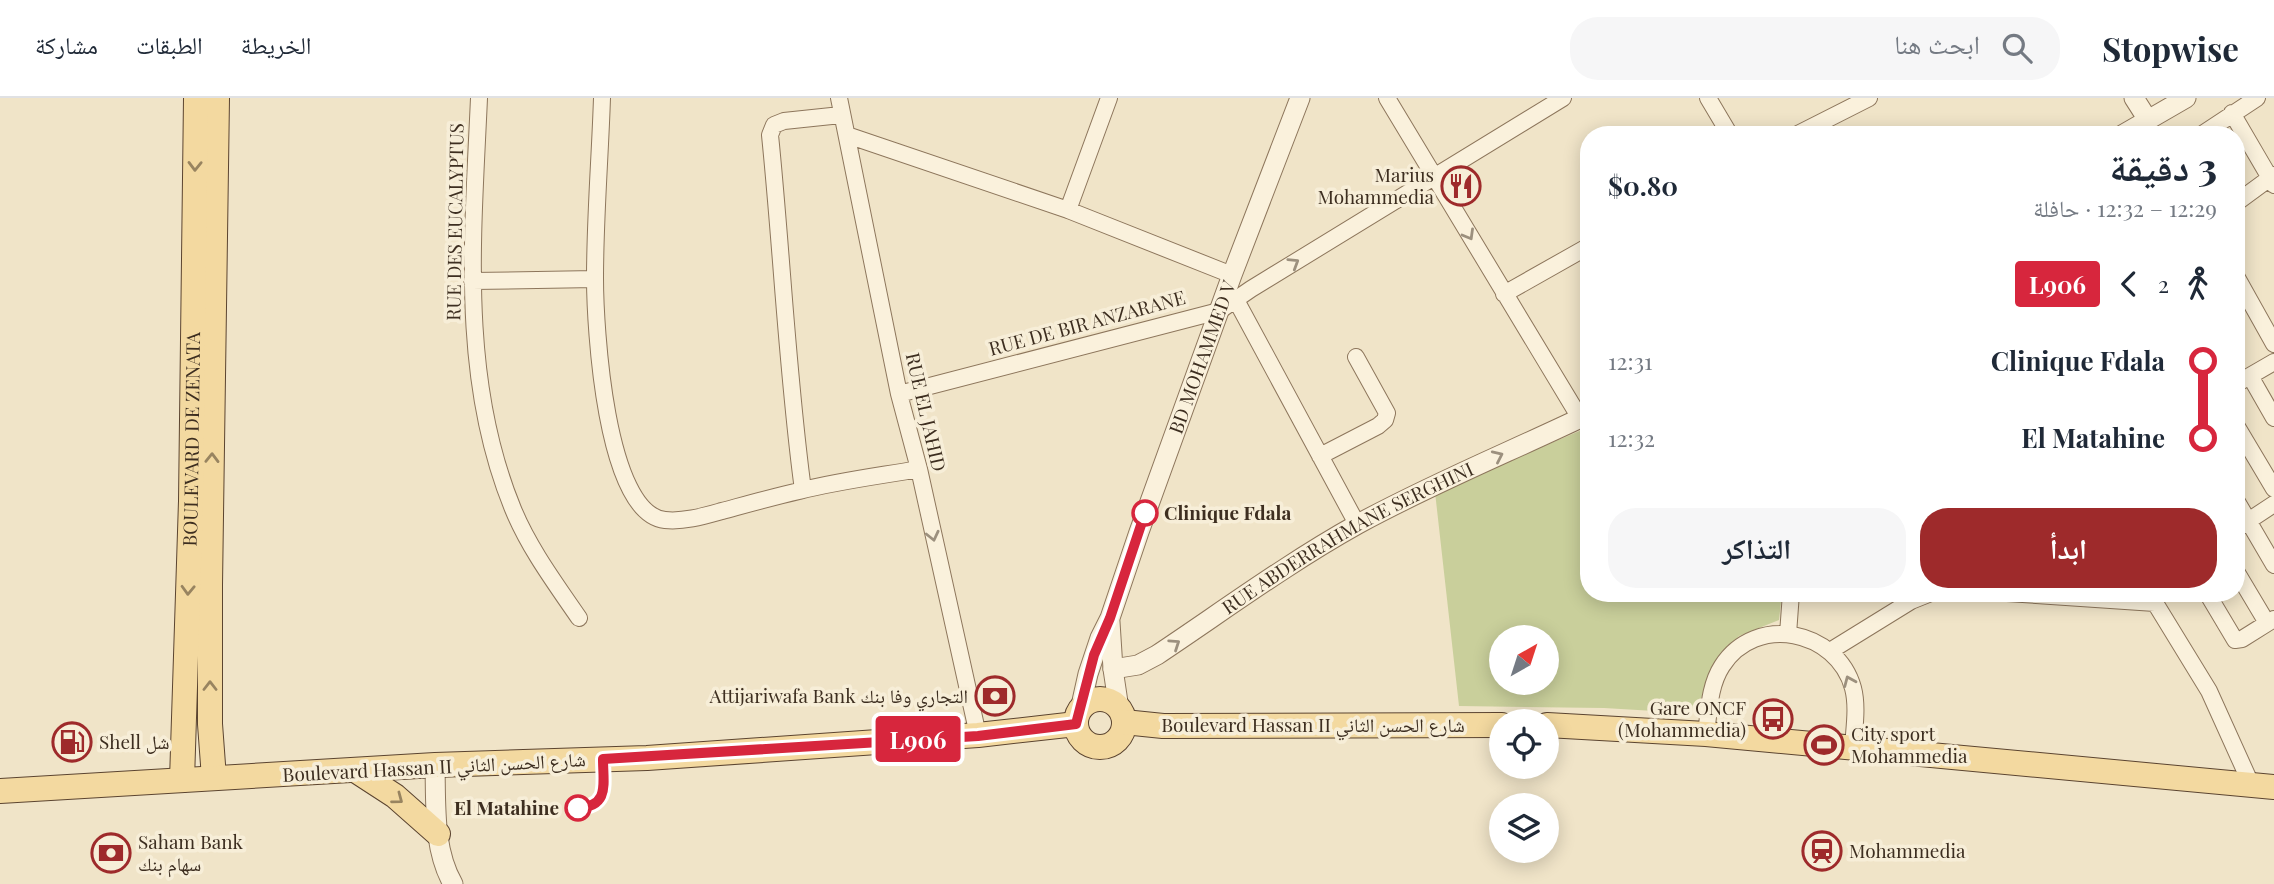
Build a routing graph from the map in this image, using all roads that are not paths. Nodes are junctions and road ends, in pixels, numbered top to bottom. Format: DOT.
graph roads {
  1 [pos="197,98"];
  2 [pos="217,98"];
  3 [pos="479,98"];
  4 [pos="602,98"];
  5 [pos="839,98"];
  6 [pos="1109,98"];
  7 [pos="1300,98"];
  8 [pos="1388,98"];
  9 [pos="1563,98"];
  10 [pos="1708,98"];
  11 [pos="1869,98"];
  12 [pos="2134,98"];
  13 [pos="2186,98"];
  14 [pos="2257,98"];
  15 [pos="2232,113"];
  16 [pos="841,115"];
  17 [pos="2148,120"];
  18 [pos="1725,126"];
  19 [pos="1814,126"];
  20 [pos="2138,126"];
  21 [pos="2214,126"];
  22 [pos="2240,126"];
  23 [pos="2245,134"];
  24 [pos="847,135"];
  25 [pos="1436,175"];
  26 [pos="2272,179"];
  27 [pos="2245,197"];
  28 [pos="1068,210"];
  29 [pos="1580,251"];
  30 [pos="1232,275"];
  31 [pos="595,279"];
  32 [pos="471,281"];
  33 [pos="2245,292"];
  34 [pos="1504,294"];
  35 [pos="1236,300"];
  36 [pos="1219,311"];
  37 [pos="2274,344"];
  38 [pos="1356,357"];
  39 [pos="2274,362"];
  40 [pos="202,368"];
  41 [pos="2245,379"];
  42 [pos="2245,382"];
  43 [pos="899,394"];
  44 [pos="1580,408"];
  45 [pos="1580,418"];
  46 [pos="2274,418"];
  47 [pos="2245,440"];
  48 [pos="1320,456"];
  49 [pos="919,469"];
  50 [pos="2274,489"];
  51 [pos="803,490"];
  52 [pos="2274,504"];
  53 [pos="1357,524"];
  54 [pos="2245,524"];
  55 [pos="2245,528"];
  56 [pos="2274,565"];
  57 [pos="2245,584"];
  58 [pos="1790,602"];
  59 [pos="1909,602"];
  60 [pos="2154,602"];
  61 [pos="2212,602"];
  62 [pos="579,618"];
  63 [pos="1110,618"];
  64 [pos="2270,621"];
  65 [pos="1788,634"];
  66 [pos="1830,651"];
  67 [pos="1113,669"];
  68 [pos="1121,715"];
  69 [pos="1078,717"];
  70 [pos="210,724"];
  71 [pos="185,725"];
  72 [pos="1489,725"];
  73 [pos="1559,726"];
  74 [pos="1706,734"];
  75 [pos="978,736"];
  76 [pos="1853,748"];
  77 [pos="435,765"];
  78 [pos="355,770"];
  79 [pos="214,778"];
  80 [pos="182,780"];
  81 [pos="2266,783"];
  82 [pos="0,791"];
  83 [pos="438,834"];
  84 [pos="453,884"];
  1 -- 40 [label="main road, BOULEVARD DE ZENATA, one-way"];
  2 -- 40 [label="main road, BOULEVARD DE ZENATA"];
  3 -- 32 [label="street, RUE DES EUCALYPTUS"];
  4 -- 31 [label="street"];
  5 -- 16 [label="street, RUE EL JAHID"];
  6 -- 28 [label="street"];
  7 -- 30 [label="street, BD MOHAMMED V"];
  8 -- 25 [label="street"];
  9 -- 25 [label="street, RUE DE BIR ANZARANE"];
  10 -- 18 [label="street"];
  11 -- 19 [label="street"];
  12 -- 17 [label="street"];
  13 -- 17 [label="street"];
  14 -- 15 [label="street"];
  15 -- 21 [label="street"];
  15 -- 22 [label="street"];
  16 -- 24 [label="street, RUE EL JAHID"];
  16 -- 51 [label="street"];
  17 -- 20 [label="street"];
  23 -- 26 [label="street"];
  24 -- 28 [label="street"];
  24 -- 43 [label="street, RUE EL JAHID"];
  25 -- 34 [label="street, one-way"];
  35 -- 25 [label="street, RUE DE BIR ANZARANE, one-way"];
  26 -- 27 [label="street"];
  28 -- 30 [label="street"];
  29 -- 34 [label="street"];
  30 -- 36 [label="street, BD MOHAMMED V"];
  31 -- 32 [label="street"];
  31 -- 51 [label="street"];
  32 -- 62 [label="street, RUE DES EUCALYPTUS"];
  33 -- 37 [label="street"];
  34 -- 44 [label="street"];
  35 -- 36 [label="street, RUE DE BIR ANZARANE"];
  35 -- 48 [label="street"];
  36 -- 43 [label="street, RUE DE BIR ANZARANE"];
  36 -- 63 [label="street, BD MOHAMMED V"];
  38 -- 48 [label="street"];
  39 -- 41 [label="street"];
  70 -- 40 [label="main road, BOULEVARD DE ZENATA, one-way"];
  40 -- 71 [label="main road, BOULEVARD DE ZENATA, one-way"];
  42 -- 46 [label="street"];
  43 -- 49 [label="street, RUE EL JAHID"];
  53 -- 45 [label="street, RUE ABDERRAHMANE SERGHINI, one-way"];
  47 -- 50 [label="street"];
  48 -- 53 [label="street"];
  49 -- 51 [label="street"];
  49 -- 75 [label="street, RUE EL JAHID, one-way"];
  52 -- 54 [label="street"];
  67 -- 53 [label="street, RUE ABDERRAHMANE SERGHINI, one-way"];
  55 -- 56 [label="street"];
  57 -- 64 [label="street"];
  58 -- 65 [label="street"];
  59 -- 66 [label="street"];
  60 -- 81 [label="street"];
  61 -- 64 [label="street"];
  63 -- 67 [label="street, BD MOHAMMED V"];
  63 -- 69 [label="street, BD MOHAMMED V"];
  65 -- 66 [label="street"];
  65 -- 74 [label="street"];
  76 -- 66 [label="street, one-way"];
  67 -- 68 [label="street, BD MOHAMMED V"];
  68 -- 69 [label="main road"];
  68 -- 69 [label="main road"];
  68 -- 72 [label="main road, Boulevard Hassan II شارع الحسن الثاني"];
  69 -- 75 [label="main road, Boulevard Hassan II شارع الحسن الثاني"];
  70 -- 71 [label="main road"];
  70 -- 79 [label="main road, BOULEVARD DE ZENATA"];
  71 -- 80 [label="main road, BOULEVARD DE ZENATA"];
  73 -- 74 [label="main road"];
  74 -- 76 [label="main road"];
  75 -- 77 [label="main road, Boulevard Hassan II شارع الحسن الثاني"];
  76 -- 81 [label="main road"];
  77 -- 78 [label="main road, Boulevard Hassan II شارع الحسن الثاني"];
  77 -- 83 [label="street"];
  78 -- 79 [label="main road, Boulevard Hassan II شارع الحسن الثاني"];
  78 -- 83 [label="main road, one-way"];
  79 -- 80 [label="main road, Boulevard Hassan II شارع الحسن الثاني"];
  80 -- 82 [label="main road, Boulevard Hassan II شارع الحسن الثاني"];
  83 -- 84 [label="street"];
}
